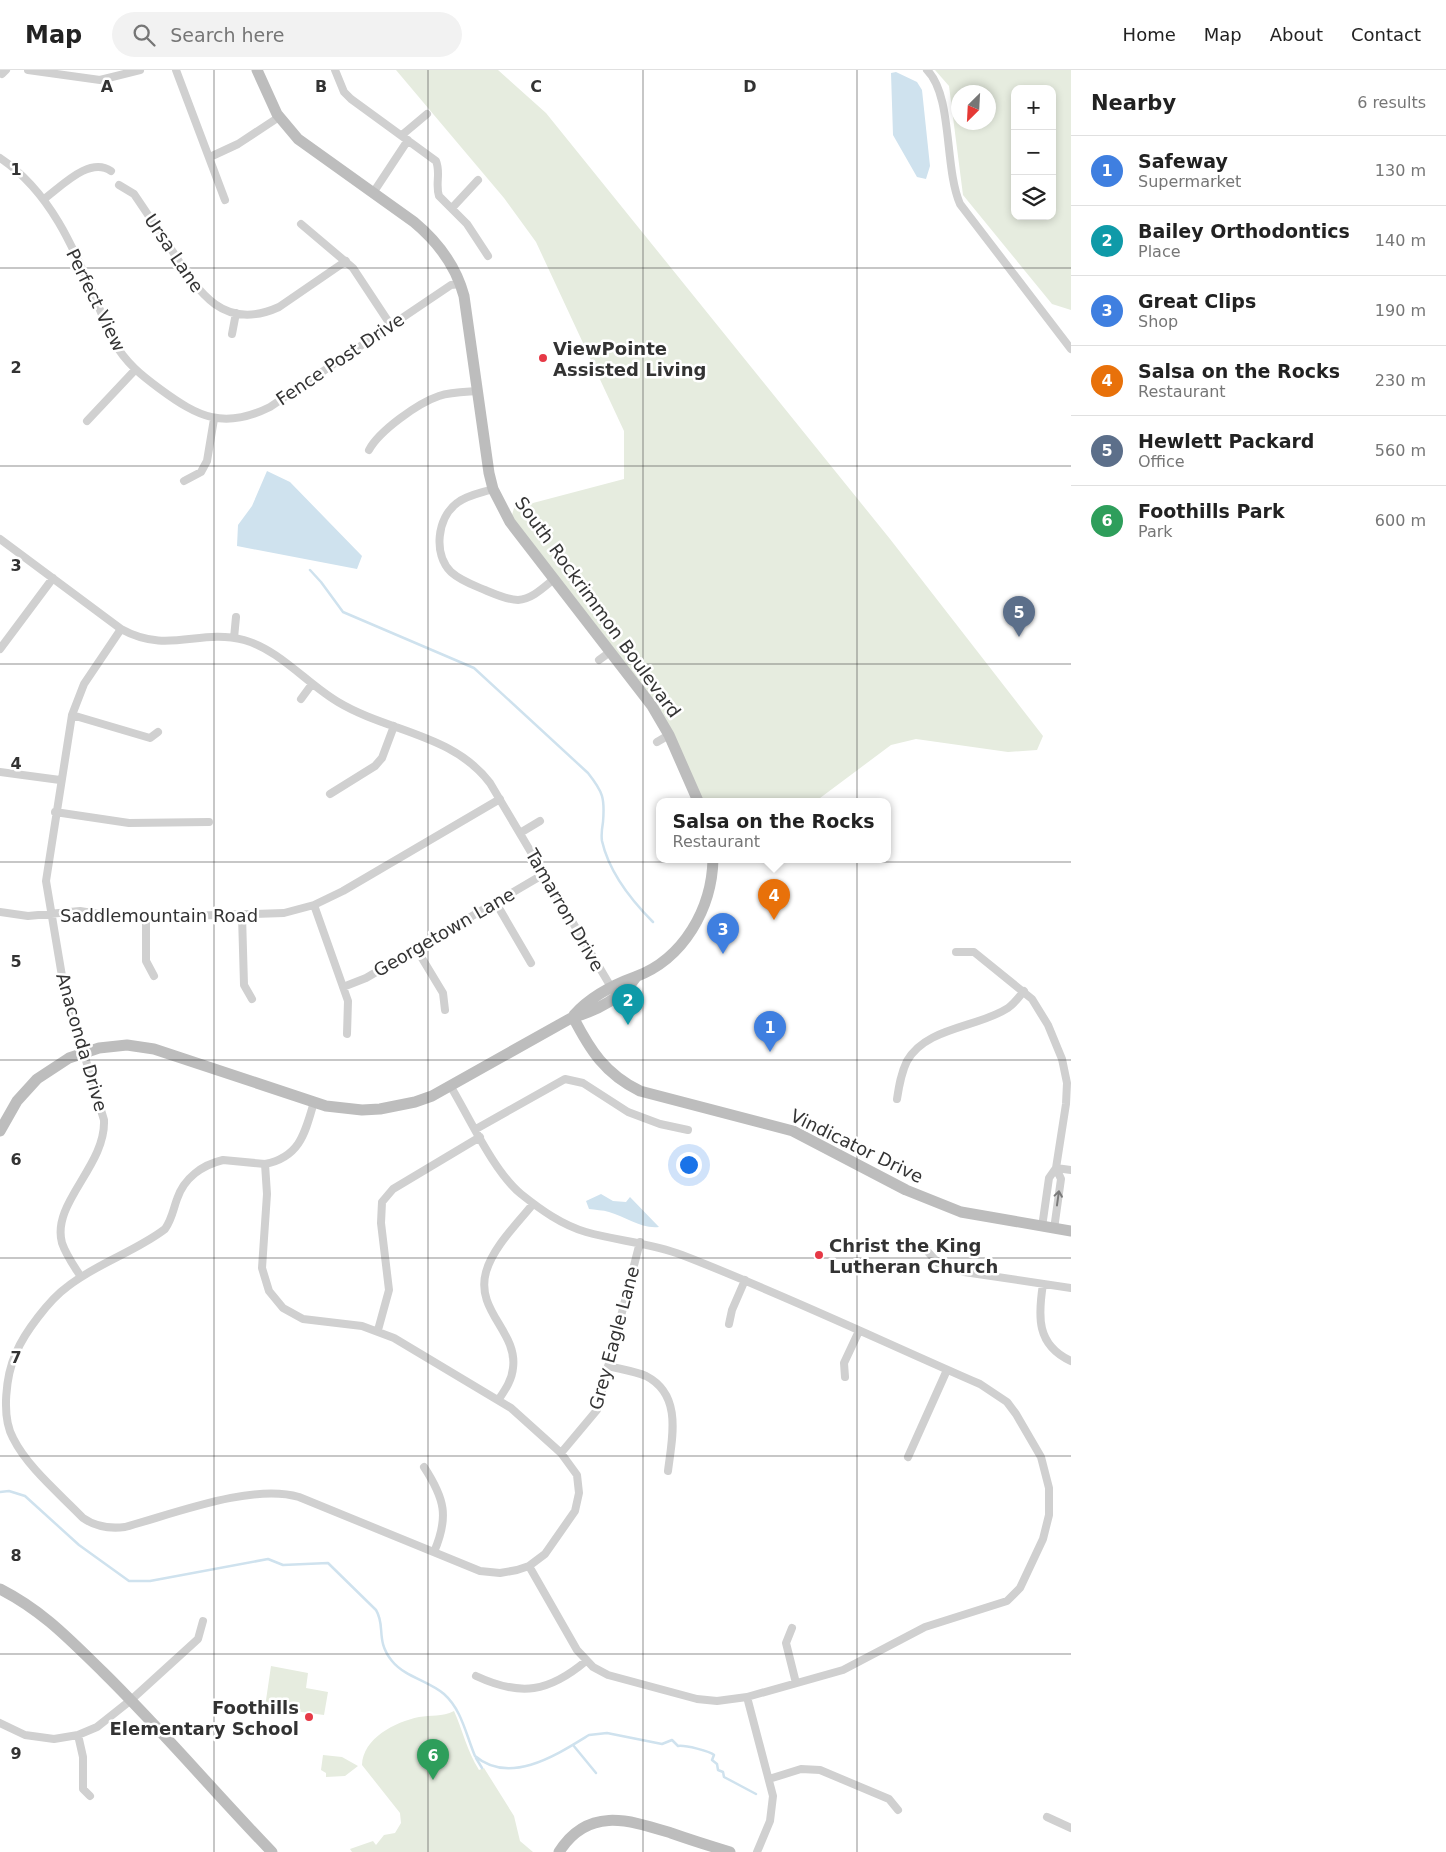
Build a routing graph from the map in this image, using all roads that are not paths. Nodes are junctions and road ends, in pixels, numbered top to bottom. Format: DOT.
graph roads {
  1 [pos="28,70"];
  2 [pos="140,70"];
  3 [pos="176,70"];
  4 [pos="256,70"];
  5 [pos="335,70"];
  6 [pos="927,70"];
  7 [pos="427,114"];
  8 [pos="279,117"];
  9 [pos="405,137"];
  10 [pos="210,157"];
  11 [pos="0,158"];
  12 [pos="111,171"];
  13 [pos="478,180"];
  14 [pos="119,185"];
  15 [pos="373,193"];
  16 [pos="44,199"];
  17 [pos="225,200"];
  18 [pos="452,208"];
  19 [pos="301,224"];
  20 [pos="488,256"];
  21 [pos="346,261"];
  22 [pos="461,284"];
  23 [pos="236,312"];
  24 [pos="390,324"];
  25 [pos="232,334"];
  26 [pos="1071,349"];
  27 [pos="135,370"];
  28 [pos="478,391"];
  29 [pos="214,419"];
  30 [pos="87,420"];
  31 [pos="369,450"];
  32 [pos="184,481"];
  33 [pos="493,489"];
  34 [pos="0,539"];
  35 [pos="53,578"];
  36 [pos="554,579"];
  37 [pos="236,617"];
  38 [pos="121,630"];
  39 [pos="234,638"];
  40 [pos="0,649"];
  41 [pos="610,652"];
  42 [pos="599,660"];
  43 [pos="312,684"];
  44 [pos="301,699"];
  45 [pos="72,715"];
  46 [pos="394,726"];
  47 [pos="158,732"];
  48 [pos="669,735"];
  49 [pos="657,742"];
  50 [pos="0,772"];
  51 [pos="60,780"];
  52 [pos="330,794"];
  53 [pos="697,798"];
  54 [pos="500,799"];
  55 [pos="55,812"];
  56 [pos="540,821"];
  57 [pos="209,822"];
  58 [pos="520,833"];
  59 [pos="713,863"];
  60 [pos="544,874"];
  61 [pos="496,902"];
  62 [pos="314,905"];
  63 [pos="0,912"];
  64 [pos="53,915"];
  65 [pos="242,915"];
  66 [pos="146,917"];
  67 [pos="417,950"];
  68 [pos="956,952"];
  69 [pos="531,963"];
  70 [pos="154,976"];
  71 [pos="636,977"];
  72 [pos="343,987"];
  73 [pos="611,988"];
  74 [pos="1024,992"];
  75 [pos="252,999"];
  76 [pos="445,1010"];
  77 [pos="573,1017"];
  78 [pos="347,1034"];
  79 [pos="84,1052"];
  80 [pos="1071,1057"];
  81 [pos="1062,1059"];
  82 [pos="451,1087"];
  83 [pos="897,1099"];
  84 [pos="314,1102"];
  85 [pos="476,1129"];
  86 [pos="0,1130"];
  87 [pos="688,1130"];
  88 [pos="480,1137"];
  89 [pos="265,1164"];
  90 [pos="1056,1168"];
  91 [pos="1071,1170"];
  92 [pos="533,1204"];
  93 [pos="1042,1227"];
  94 [pos="1054,1229"];
  95 [pos="1071,1231"];
  96 [pos="640,1242"];
  97 [pos="928,1252"];
  98 [pos="80,1277"];
  99 [pos="745,1280"];
  100 [pos="1043,1284"];
  101 [pos="1071,1288"];
  102 [pos="729,1324"];
  103 [pos="378,1330"];
  104 [pos="859,1331"];
  105 [pos="1071,1361"];
  106 [pos="608,1366"];
  107 [pos="947,1370"];
  108 [pos="845,1377"];
  109 [pos="499,1399"];
  110 [pos="4,1401"];
  111 [pos="562,1453"];
  112 [pos="908,1457"];
  113 [pos="424,1467"];
  114 [pos="668,1471"];
  115 [pos="434,1552"];
  116 [pos="529,1566"];
  117 [pos="0,1589"];
  118 [pos="203,1621"];
  119 [pos="792,1628"];
  120 [pos="586,1662"];
  121 [pos="476,1676"];
  122 [pos="796,1683"];
  123 [pos="747,1697"];
  124 [pos="131,1700"];
  125 [pos="0,1723"];
  126 [pos="78,1734"];
  127 [pos="769,1778"];
  128 [pos="90,1796"];
  129 [pos="898,1810"];
  130 [pos="1047,1817"];
  131 [pos="1071,1828"];
  132 [pos="272,1852"];
  133 [pos="559,1852"];
  134 [pos="730,1852"];
  135 [pos="757,1852"];
  1 -- 2 [label="street"];
  3 -- 10 [label="street"];
  4 -- 8 [label="main road, South Rockrimmon Boulevard"];
  5 -- 9 [label="street"];
  6 -- 26 [label="street"];
  7 -- 9 [label="street"];
  8 -- 10 [label="street"];
  8 -- 15 [label="main road, South Rockrimmon Boulevard"];
  9 -- 15 [label="street"];
  9 -- 18 [label="street"];
  10 -- 17 [label="street"];
  11 -- 16 [label="street, Perfect View"];
  12 -- 16 [label="street"];
  13 -- 18 [label="street"];
  14 -- 23 [label="street, Ursa Lane"];
  15 -- 22 [label="main road, South Rockrimmon Boulevard"];
  16 -- 27 [label="street, Perfect View"];
  18 -- 20 [label="street"];
  19 -- 21 [label="street"];
  21 -- 23 [label="street, Ursa Lane"];
  21 -- 24 [label="street"];
  22 -- 24 [label="street, Fence Post Drive"];
  22 -- 28 [label="main road, South Rockrimmon Boulevard"];
  23 -- 25 [label="street"];
  24 -- 29 [label="street, Fence Post Drive"];
  27 -- 29 [label="street, Perfect View"];
  27 -- 30 [label="street"];
  28 -- 31 [label="street"];
  28 -- 33 [label="main road, South Rockrimmon Boulevard"];
  29 -- 32 [label="street"];
  33 -- 36 [label="main road, South Rockrimmon Boulevard"];
  33 -- 36 [label="street"];
  34 -- 35 [label="street, Tamarron Drive"];
  35 -- 38 [label="street, Tamarron Drive"];
  35 -- 40 [label="street"];
  36 -- 41 [label="main road, South Rockrimmon Boulevard"];
  37 -- 39 [label="street"];
  38 -- 39 [label="street, Tamarron Drive"];
  38 -- 45 [label="street, Anaconda Drive"];
  39 -- 43 [label="street, Tamarron Drive"];
  41 -- 42 [label="street"];
  41 -- 48 [label="main road, South Rockrimmon Boulevard"];
  43 -- 44 [label="street"];
  43 -- 46 [label="street, Tamarron Drive"];
  45 -- 47 [label="street"];
  45 -- 51 [label="street, Anaconda Drive"];
  46 -- 52 [label="street"];
  46 -- 54 [label="street, Tamarron Drive"];
  48 -- 49 [label="street"];
  48 -- 53 [label="main road, South Rockrimmon Boulevard"];
  50 -- 51 [label="street"];
  51 -- 55 [label="street, Anaconda Drive"];
  54 -- 58 [label="street, Tamarron Drive"];
  54 -- 62 [label="street, Saddlemountain Road"];
  55 -- 57 [label="street"];
  55 -- 64 [label="street, Anaconda Drive"];
  56 -- 58 [label="street, Tamarron Drive"];
  58 -- 60 [label="street, Tamarron Drive"];
  59 -- 71 [label="main road"];
  60 -- 61 [label="street, Georgetown Lane"];
  60 -- 73 [label="street, Tamarron Drive"];
  61 -- 67 [label="street, Georgetown Lane"];
  61 -- 69 [label="street"];
  62 -- 65 [label="street, Saddlemountain Road"];
  62 -- 72 [label="street"];
  63 -- 64 [label="street, Saddlemountain Road"];
  64 -- 66 [label="street, Saddlemountain Road"];
  64 -- 79 [label="street, Anaconda Drive"];
  65 -- 66 [label="street, Saddlemountain Road"];
  65 -- 75 [label="street"];
  66 -- 70 [label="street"];
  67 -- 72 [label="street, Georgetown Lane"];
  67 -- 76 [label="street"];
  68 -- 74 [label="street"];
  71 -- 73 [label="main road"];
  71 -- 77 [label="main road"];
  72 -- 78 [label="street"];
  73 -- 77 [label="main road"];
  74 -- 81 [label="street"];
  74 -- 83 [label="street"];
  77 -- 82 [label="main road"];
  77 -- 93 [label="main road, Vindicator Drive"];
  79 -- 84 [label="main road"];
  79 -- 86 [label="main road"];
  79 -- 98 [label="street, Anaconda Drive"];
  80 -- 81 [label="street"];
  81 -- 90 [label="street"];
  82 -- 84 [label="main road"];
  82 -- 85 [label="street"];
  84 -- 89 [label="street"];
  85 -- 87 [label="street"];
  85 -- 88 [label="street"];
  88 -- 92 [label="street"];
  88 -- 103 [label="street"];
  89 -- 98 [label="street"];
  89 -- 103 [label="street"];
  90 -- 91 [label="street"];
  90 -- 93 [label="street"];
  94 -- 90 [label="street, one-way"];
  92 -- 96 [label="street"];
  92 -- 109 [label="street"];
  93 -- 94 [label="main road, Vindicator Drive"];
  94 -- 95 [label="main road, Vindicator Drive"];
  96 -- 99 [label="street"];
  96 -- 106 [label="street, Grey Eagle Lane"];
  97 -- 100 [label="street"];
  98 -- 110 [label="street"];
  99 -- 102 [label="street"];
  99 -- 104 [label="street"];
  100 -- 101 [label="street"];
  100 -- 105 [label="street"];
  103 -- 109 [label="street"];
  104 -- 107 [label="street"];
  104 -- 108 [label="street"];
  106 -- 111 [label="street, Grey Eagle Lane"];
  106 -- 114 [label="street"];
  107 -- 112 [label="street"];
  107 -- 122 [label="street"];
  109 -- 111 [label="street"];
  110 -- 115 [label="street"];
  111 -- 116 [label="street"];
  113 -- 115 [label="street"];
  115 -- 116 [label="street"];
  116 -- 120 [label="street"];
  117 -- 124 [label="main road"];
  118 -- 124 [label="street"];
  119 -- 122 [label="street"];
  120 -- 121 [label="street"];
  120 -- 123 [label="street"];
  122 -- 123 [label="street"];
  123 -- 127 [label="street"];
  124 -- 126 [label="street"];
  124 -- 132 [label="main road"];
  125 -- 126 [label="street"];
  126 -- 128 [label="street"];
  127 -- 129 [label="street"];
  127 -- 135 [label="street"];
  130 -- 131 [label="street"];
  133 -- 134 [label="main road"];
}
